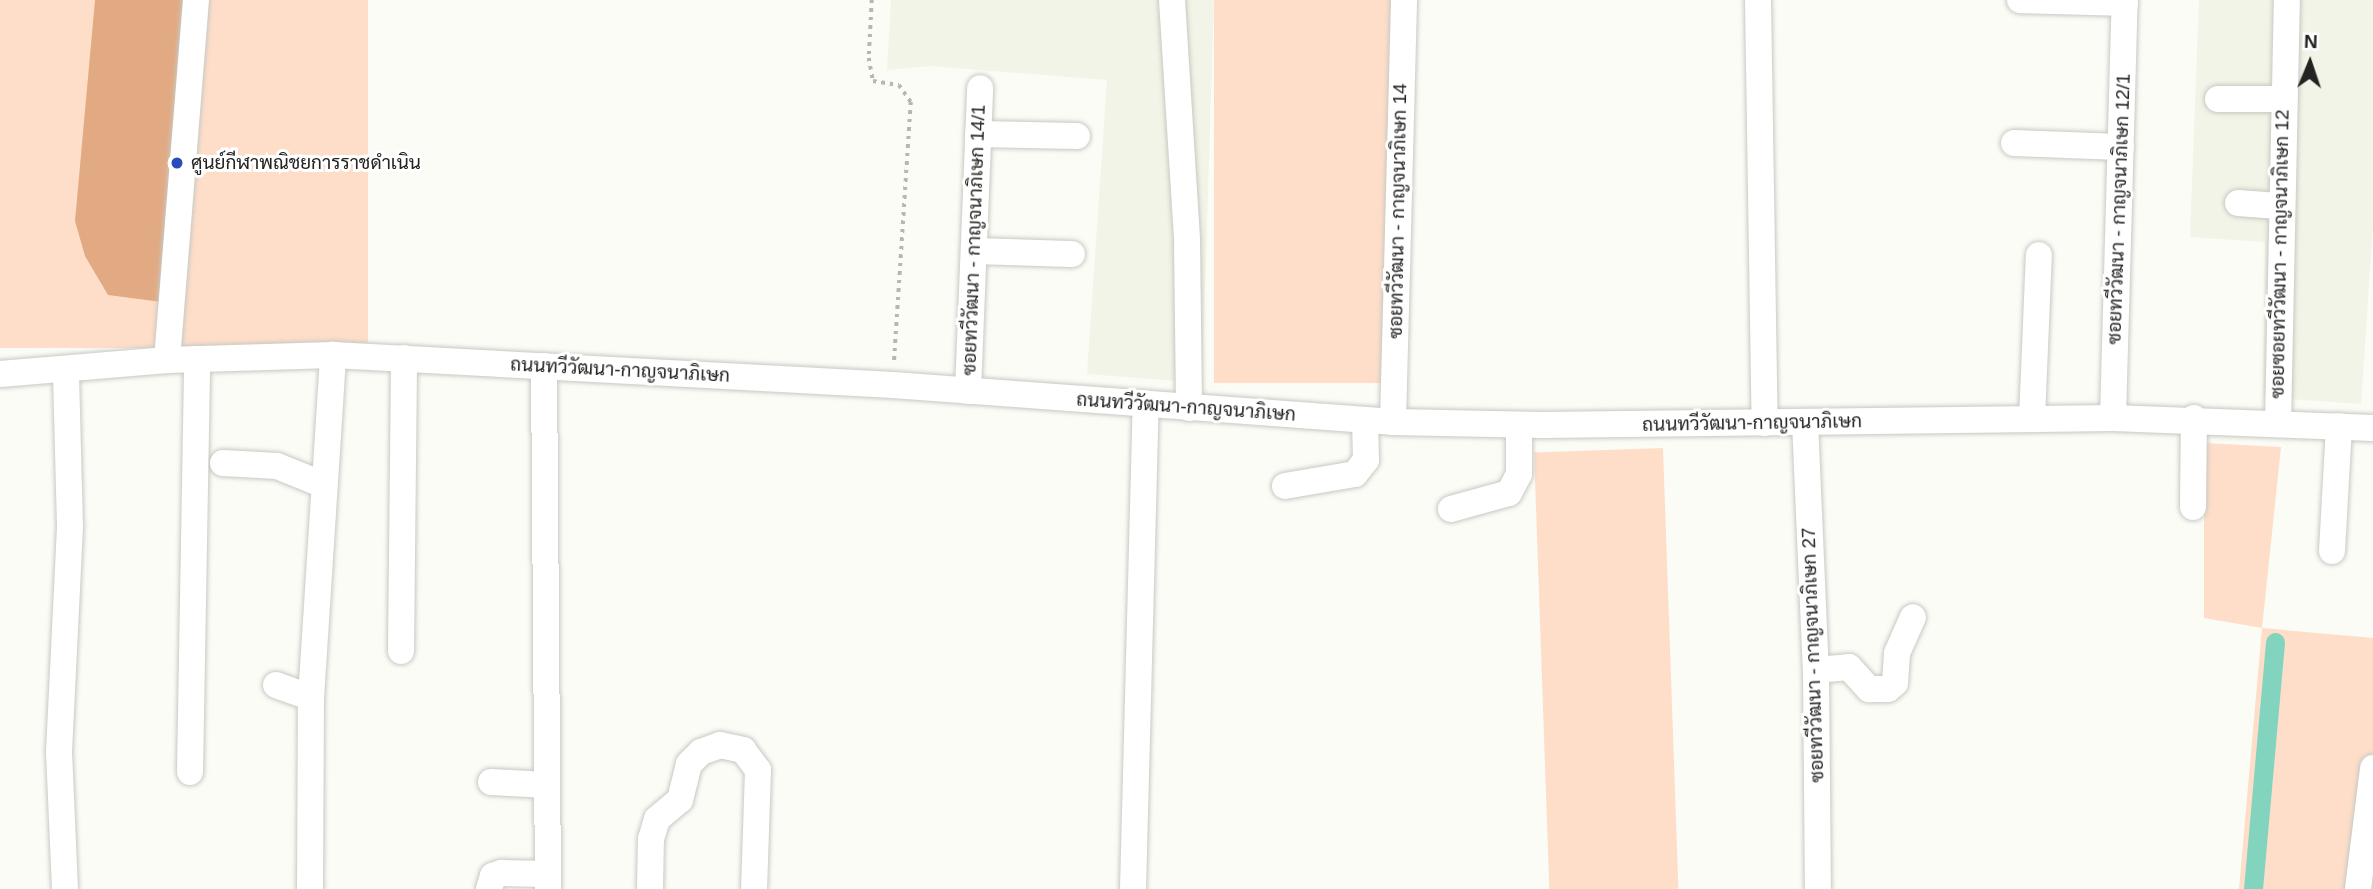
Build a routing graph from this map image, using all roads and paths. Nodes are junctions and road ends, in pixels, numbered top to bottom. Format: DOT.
graph roads {
  1 [pos="196,0"];
  2 [pos="872,0"];
  3 [pos="1172,0"];
  4 [pos="1404,0"];
  5 [pos="1758,0"];
  6 [pos="2020,0"];
  7 [pos="2287,0"];
  8 [pos="2125,1"];
  9 [pos="980,88"];
  10 [pos="2218,99"];
  11 [pos="2283,99"];
  12 [pos="978,134"];
  13 [pos="1077,136"];
  14 [pos="2014,143"];
  15 [pos="2121,147"];
  16 [pos="2238,204"];
  17 [pos="2279,206"];
  18 [pos="974,251"];
  19 [pos="1072,254"];
  20 [pos="2039,255"];
  21 [pos="333,355"];
  22 [pos="404,358"];
  23 [pos="197,359"];
  24 [pos="167,360"];
  25 [pos="544,366"];
  26 [pos="66,369"];
  27 [pos="0,374"];
  28 [pos="893,385"];
  29 [pos="968,391"];
  30 [pos="1146,405"];
  31 [pos="1189,408"];
  32 [pos="2113,418"];
  33 [pos="2194,418"];
  34 [pos="2032,419"];
  35 [pos="1365,420"];
  36 [pos="1393,422"];
  37 [pos="1805,422"];
  38 [pos="1765,423"];
  39 [pos="2278,423"];
  40 [pos="1519,425"];
  41 [pos="2339,426"];
  42 [pos="2373,428"];
  43 [pos="223,463"];
  44 [pos="324,485"];
  45 [pos="1284,486"];
  46 [pos="2193,507"];
  47 [pos="1451,509"];
  48 [pos="2332,551"];
  49 [pos="1913,617"];
  50 [pos="401,651"];
  51 [pos="1816,670"];
  52 [pos="276,685"];
  53 [pos="311,698"];
  54 [pos="2373,768"];
  55 [pos="190,772"];
  56 [pos="491,782"];
  57 [pos="547,785"];
  58 [pos="548,881"];
  59 [pos="65,889"];
  60 [pos="310,889"];
  61 [pos="489,889"];
  62 [pos="650,889"];
  63 [pos="754,889"];
  64 [pos="1133,889"];
  65 [pos="1818,889"];
  66 [pos="2358,889"];
  1 -- 24 [label="street"];
  2 -- 28 [label="path"];
  3 -- 31 [label="street"];
  4 -- 36 [label="street, ซอยทวีวัฒนา - กาญจนาภิเษก 14"];
  5 -- 38 [label="street"];
  6 -- 8 [label="street"];
  7 -- 11 [label="street, ซอยซอยทวีวัฒนา - กาญจนาภิเษก 12"];
  8 -- 15 [label="street, ซอยทวีวัฒนา - กาญจนาภิเษก 12/1"];
  9 -- 12 [label="street, ซอยทวีวัฒนา - กาญจนาภิเษก 14/1"];
  10 -- 11 [label="street"];
  11 -- 17 [label="street, ซอยซอยทวีวัฒนา - กาญจนาภิเษก 12"];
  12 -- 13 [label="street"];
  12 -- 18 [label="street, ซอยทวีวัฒนา - กาญจนาภิเษก 14/1"];
  14 -- 15 [label="street"];
  15 -- 32 [label="street, ซอยทวีวัฒนา - กาญจนาภิเษก 12/1"];
  16 -- 17 [label="street"];
  17 -- 39 [label="street, ซอยซอยทวีวัฒนา - กาญจนาภิเษก 12"];
  18 -- 19 [label="street"];
  18 -- 29 [label="street, ซอยทวีวัฒนา - กาญจนาภิเษก 14/1"];
  20 -- 34 [label="street"];
  21 -- 22 [label="street, ถนนทวีวัฒนา-กาญจนาภิเษก"];
  21 -- 23 [label="street, ถนนทวีวัฒนา-กาญจนาภิเษก"];
  21 -- 44 [label="street"];
  22 -- 25 [label="street, ถนนทวีวัฒนา-กาญจนาภิเษก"];
  22 -- 50 [label="street"];
  23 -- 24 [label="street, ถนนทวีวัฒนา-กาญจนาภิเษก"];
  23 -- 55 [label="street"];
  24 -- 26 [label="street, ถนนทวีวัฒนา-กาญจนาภิเษก"];
  25 -- 28 [label="street, ถนนทวีวัฒนา-กาญจนาภิเษก"];
  25 -- 57 [label="street"];
  26 -- 27 [label="street, ถนนทวีวัฒนา-กาญจนาภิเษก"];
  26 -- 59 [label="street"];
  28 -- 29 [label="street, ถนนทวีวัฒนา-กาญจนาภิเษก"];
  29 -- 30 [label="street, ถนนทวีวัฒนา-กาญจนาภิเษก"];
  30 -- 31 [label="street, ถนนทวีวัฒนา-กาญจนาภิเษก"];
  30 -- 64 [label="street"];
  31 -- 35 [label="street, ถนนทวีวัฒนา-กาญจนาภิเษก"];
  32 -- 33 [label="street, ถนนทวีวัฒนา-กาญจนาภิเษก"];
  32 -- 34 [label="street, ถนนทวีวัฒนา-กาญจนาภิเษก"];
  33 -- 39 [label="street, ถนนทวีวัฒนา-กาญจนาภิเษก"];
  33 -- 46 [label="street"];
  34 -- 37 [label="street, ถนนทวีวัฒนา-กาญจนาภิเษก"];
  35 -- 36 [label="street, ถนนทวีวัฒนา-กาญจนาภิเษก"];
  35 -- 45 [label="street"];
  36 -- 40 [label="street, ถนนทวีวัฒนา-กาญจนาภิเษก"];
  37 -- 38 [label="street, ถนนทวีวัฒนา-กาญจนาภิเษก"];
  37 -- 51 [label="street, ซอยทวีวัฒนา - กาญจนาภิเษก 27"];
  38 -- 40 [label="street, ถนนทวีวัฒนา-กาญจนาภิเษก"];
  39 -- 41 [label="street, ถนนทวีวัฒนา-กาญจนาภิเษก"];
  40 -- 47 [label="street"];
  41 -- 42 [label="street, ถนนทวีวัฒนา-กาญจนาภิเษก"];
  41 -- 48 [label="street"];
  43 -- 44 [label="street"];
  44 -- 53 [label="street"];
  49 -- 51 [label="street"];
  51 -- 65 [label="street, ซอยทวีวัฒนา - กาญจนาภิเษก 27"];
  52 -- 53 [label="street"];
  53 -- 60 [label="street"];
  54 -- 66 [label="street"];
  56 -- 57 [label="street"];
  57 -- 58 [label="street"];
  58 -- 61 [label="street"];
  62 -- 63 [label="street"];
}
